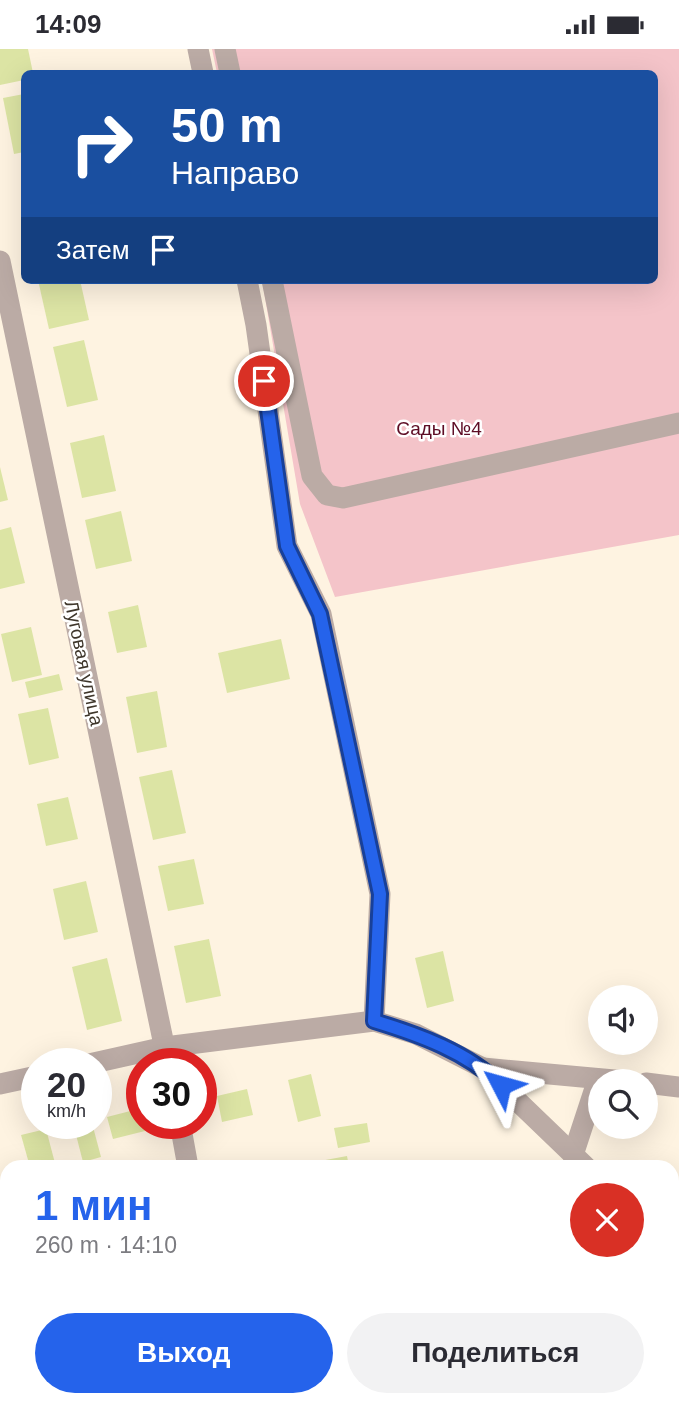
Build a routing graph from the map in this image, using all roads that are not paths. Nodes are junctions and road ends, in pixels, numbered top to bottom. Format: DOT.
graph roads {
  1 [pos="198,49"];
  2 [pos="225,49"];
  3 [pos="202,70"];
  4 [pos="229,70"];
  5 [pos="0,261"];
  6 [pos="248,284"];
  7 [pos="273,284"];
  8 [pos="679,423"];
  9 [pos="374,1021"];
  10 [pos="165,1048"];
  11 [pos="214,1048"];
  12 [pos="483,1068"];
  13 [pos="588,1078"];
  14 [pos="21,1079"];
  15 [pos="0,1084"];
  16 [pos="658,1084"];
  17 [pos="679,1087"];
  18 [pos="588,1122"];
  19 [pos="183,1139"];
  20 [pos="187,1160"];
  21 [pos="578,1160"];
  22 [pos="579,1160"];
  1 -- 3 [label="street"];
  2 -- 4 [label="street"];
  5 -- 10 [label="street, Луговая улица"];
  6 -- 9 [label="street"];
  7 -- 8 [label="street"];
  9 -- 11 [label="street"];
  9 -- 12 [label="street"];
  12 -- 13 [label="street"];
  12 -- 21 [label="street"];
  14 -- 15 [label="street"];
  16 -- 17 [label="street"];
  18 -- 22 [label="street"];
  19 -- 20 [label="street"];
}
